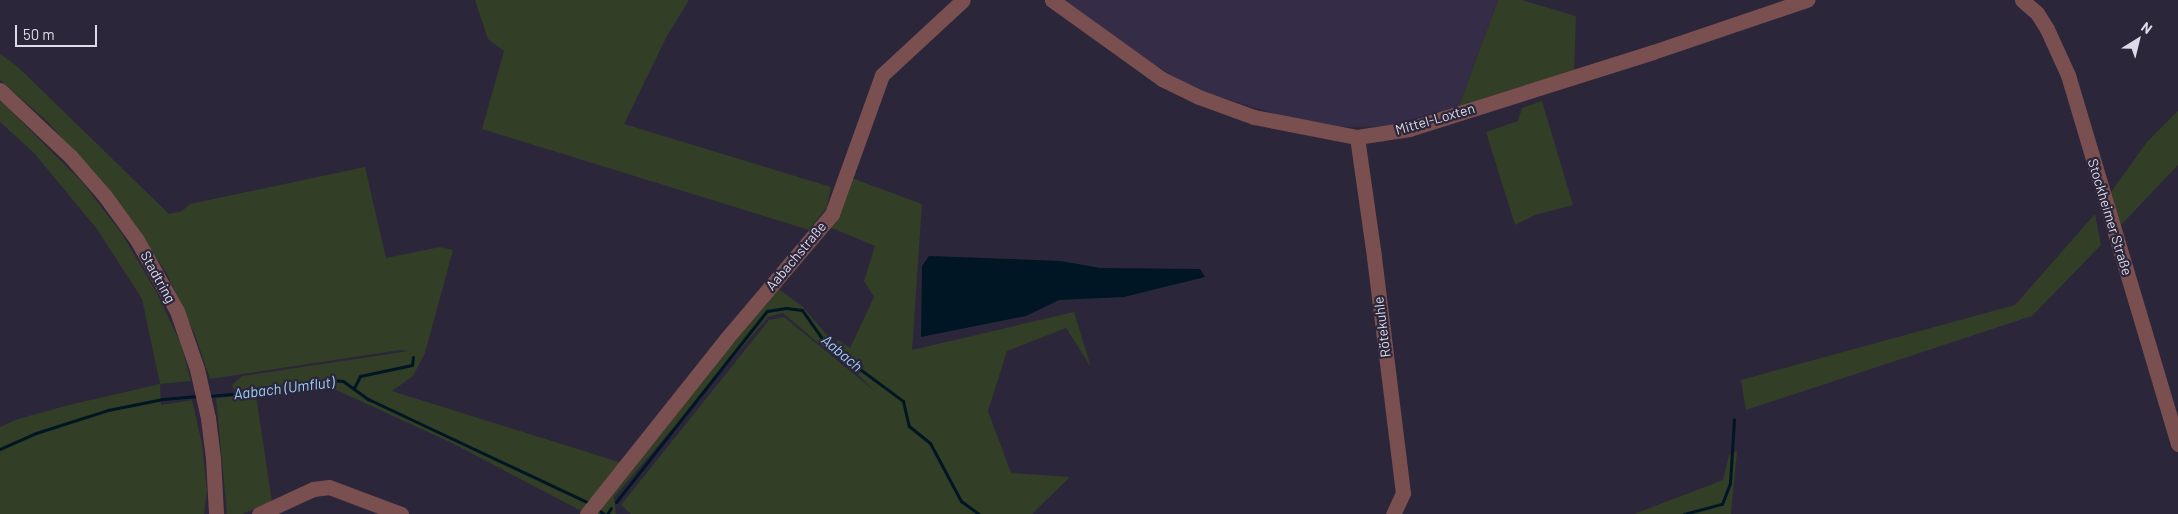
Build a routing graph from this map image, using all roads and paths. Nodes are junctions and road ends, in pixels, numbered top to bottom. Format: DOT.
graph roads {
  1 [pos="963,0"];
  2 [pos="1052,0"];
  3 [pos="1807,0"];
  4 [pos="2022,0"];
  5 [pos="0,90"];
  6 [pos="1357,137"];
  7 [pos="2178,444"];
  8 [pos="591,508"];
  9 [pos="216,513"];
  10 [pos="259,514"];
  11 [pos="401,514"];
  12 [pos="1393,514"];
  1 -- 8 [label="street, Aabachstraße"];
  2 -- 6 [label="street, Mittel-Loxten"];
  3 -- 6 [label="street, Mittel-Loxten"];
  4 -- 7 [label="street, Stockheimer Straße"];
  5 -- 9 [label="street, Stadtring"];
  6 -- 12 [label="street, Rötekuhle"];
  10 -- 11 [label="street"];
}
